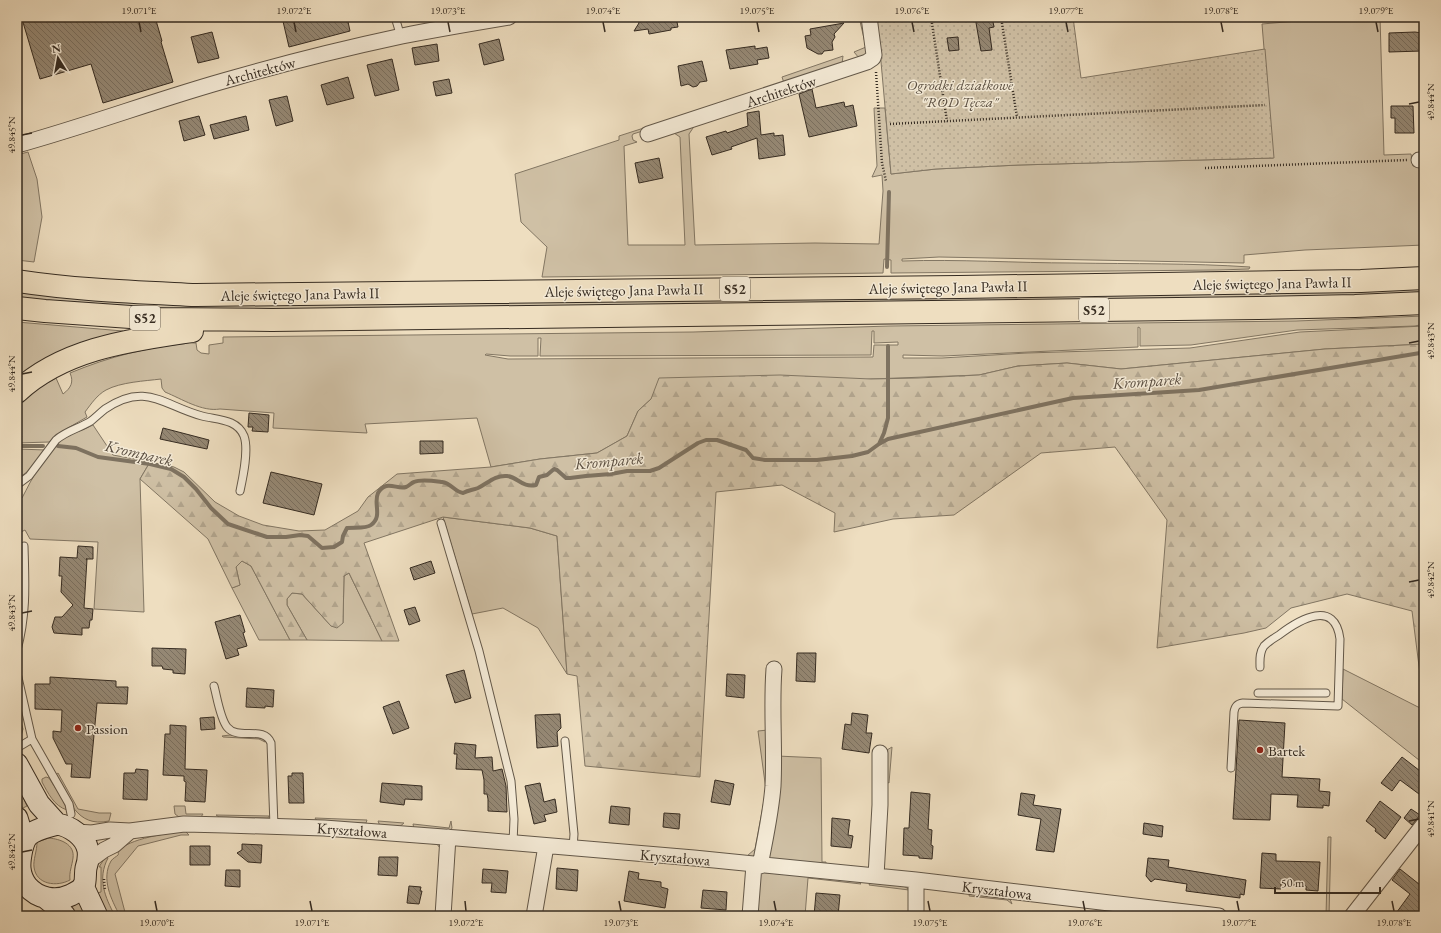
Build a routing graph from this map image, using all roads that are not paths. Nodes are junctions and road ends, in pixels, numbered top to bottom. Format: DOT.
graph roads {
  1 [pos="395,17"];
  2 [pos="509,17"];
  3 [pos="869,17"];
  4 [pos="401,37"];
  5 [pos="648,134"];
  6 [pos="17,145"];
  7 [pos="1424,278"];
  8 [pos="17,281"];
  9 [pos="1424,303"];
  10 [pos="17,308"];
  11 [pos="272,320"];
  12 [pos="17,392"];
  13 [pos="17,485"];
  14 [pos="240,491"];
  15 [pos="440,523"];
  16 [pos="24,546"];
  17 [pos="17,650"];
  18 [pos="1260,667"];
  19 [pos="774,669"];
  20 [pos="17,673"];
  21 [pos="214,686"];
  22 [pos="1258,693"];
  23 [pos="1326,693"];
  24 [pos="32,739"];
  25 [pos="566,741"];
  26 [pos="17,748"];
  27 [pos="880,752"];
  28 [pos="17,764"];
  29 [pos="1231,768"];
  30 [pos="17,818"];
  31 [pos="68,823"];
  32 [pos="1424,824"];
  33 [pos="274,826"];
  34 [pos="130,831"];
  35 [pos="448,838"];
  36 [pos="24,841"];
  37 [pos="513,843"];
  38 [pos="546,846"];
  39 [pos="572,848"];
  40 [pos="89,860"];
  41 [pos="18,862"];
  42 [pos="757,865"];
  43 [pos="876,876"];
  44 [pos="916,880"];
  45 [pos="83,886"];
  46 [pos="31,891"];
  47 [pos="64,916"];
  48 [pos="97,916"];
  49 [pos="443,916"];
  50 [pos="534,916"];
  51 [pos="750,916"];
  52 [pos="916,916"];
  53 [pos="1219,916"];
  54 [pos="1352,916"];
  1 -- 4 [label="lane"];
  2 -- 4 [label="street, Architektów"];
  3 -- 5 [label="street, Architektów"];
  4 -- 6 [label="street, Architektów"];
  7 -- 8 [label="highway, Aleje świętego Jana Pawła II / S52"];
  9 -- 11 [label="highway, Aleje świętego Jana Pawła II / S52"];
  10 -- 11 [label="highway, Aleje świętego Jana Pawła II / S52"];
  11 -- 12 [label="highway"];
  13 -- 14 [label="lane"];
  15 -- 37 [label="lane"];
  16 -- 17 [label="lane"];
  18 -- 29 [label="lane"];
  19 -- 42 [label="street"];
  20 -- 24 [label="lane"];
  21 -- 33 [label="lane"];
  22 -- 23 [label="lane"];
  24 -- 26 [label="lane"];
  24 -- 31 [label="lane"];
  25 -- 39 [label="lane"];
  27 -- 43 [label="street"];
  28 -- 31 [label="main road"];
  30 -- 36 [label="main road"];
  31 -- 34 [label="street, Kryształowa"];
  31 -- 36 [label="main road"];
  31 -- 40 [label="main road"];
  32 -- 54 [label="street"];
  33 -- 34 [label="street, Kryształowa"];
  33 -- 35 [label="street, Kryształowa"];
  34 -- 40 [label="street"];
  35 -- 37 [label="street, Kryształowa"];
  35 -- 49 [label="street"];
  36 -- 41 [label="main road"];
  37 -- 38 [label="street, Kryształowa"];
  38 -- 39 [label="street, Kryształowa"];
  38 -- 50 [label="street"];
  39 -- 42 [label="street, Kryształowa"];
  40 -- 45 [label="main road"];
  41 -- 46 [label="main road"];
  42 -- 43 [label="street, Kryształowa"];
  42 -- 51 [label="street"];
  43 -- 44 [label="street, Kryształowa"];
  44 -- 52 [label="street"];
  44 -- 53 [label="street, Kryształowa"];
  45 -- 46 [label="main road"];
  45 -- 48 [label="main road"];
  46 -- 47 [label="main road"];
}
